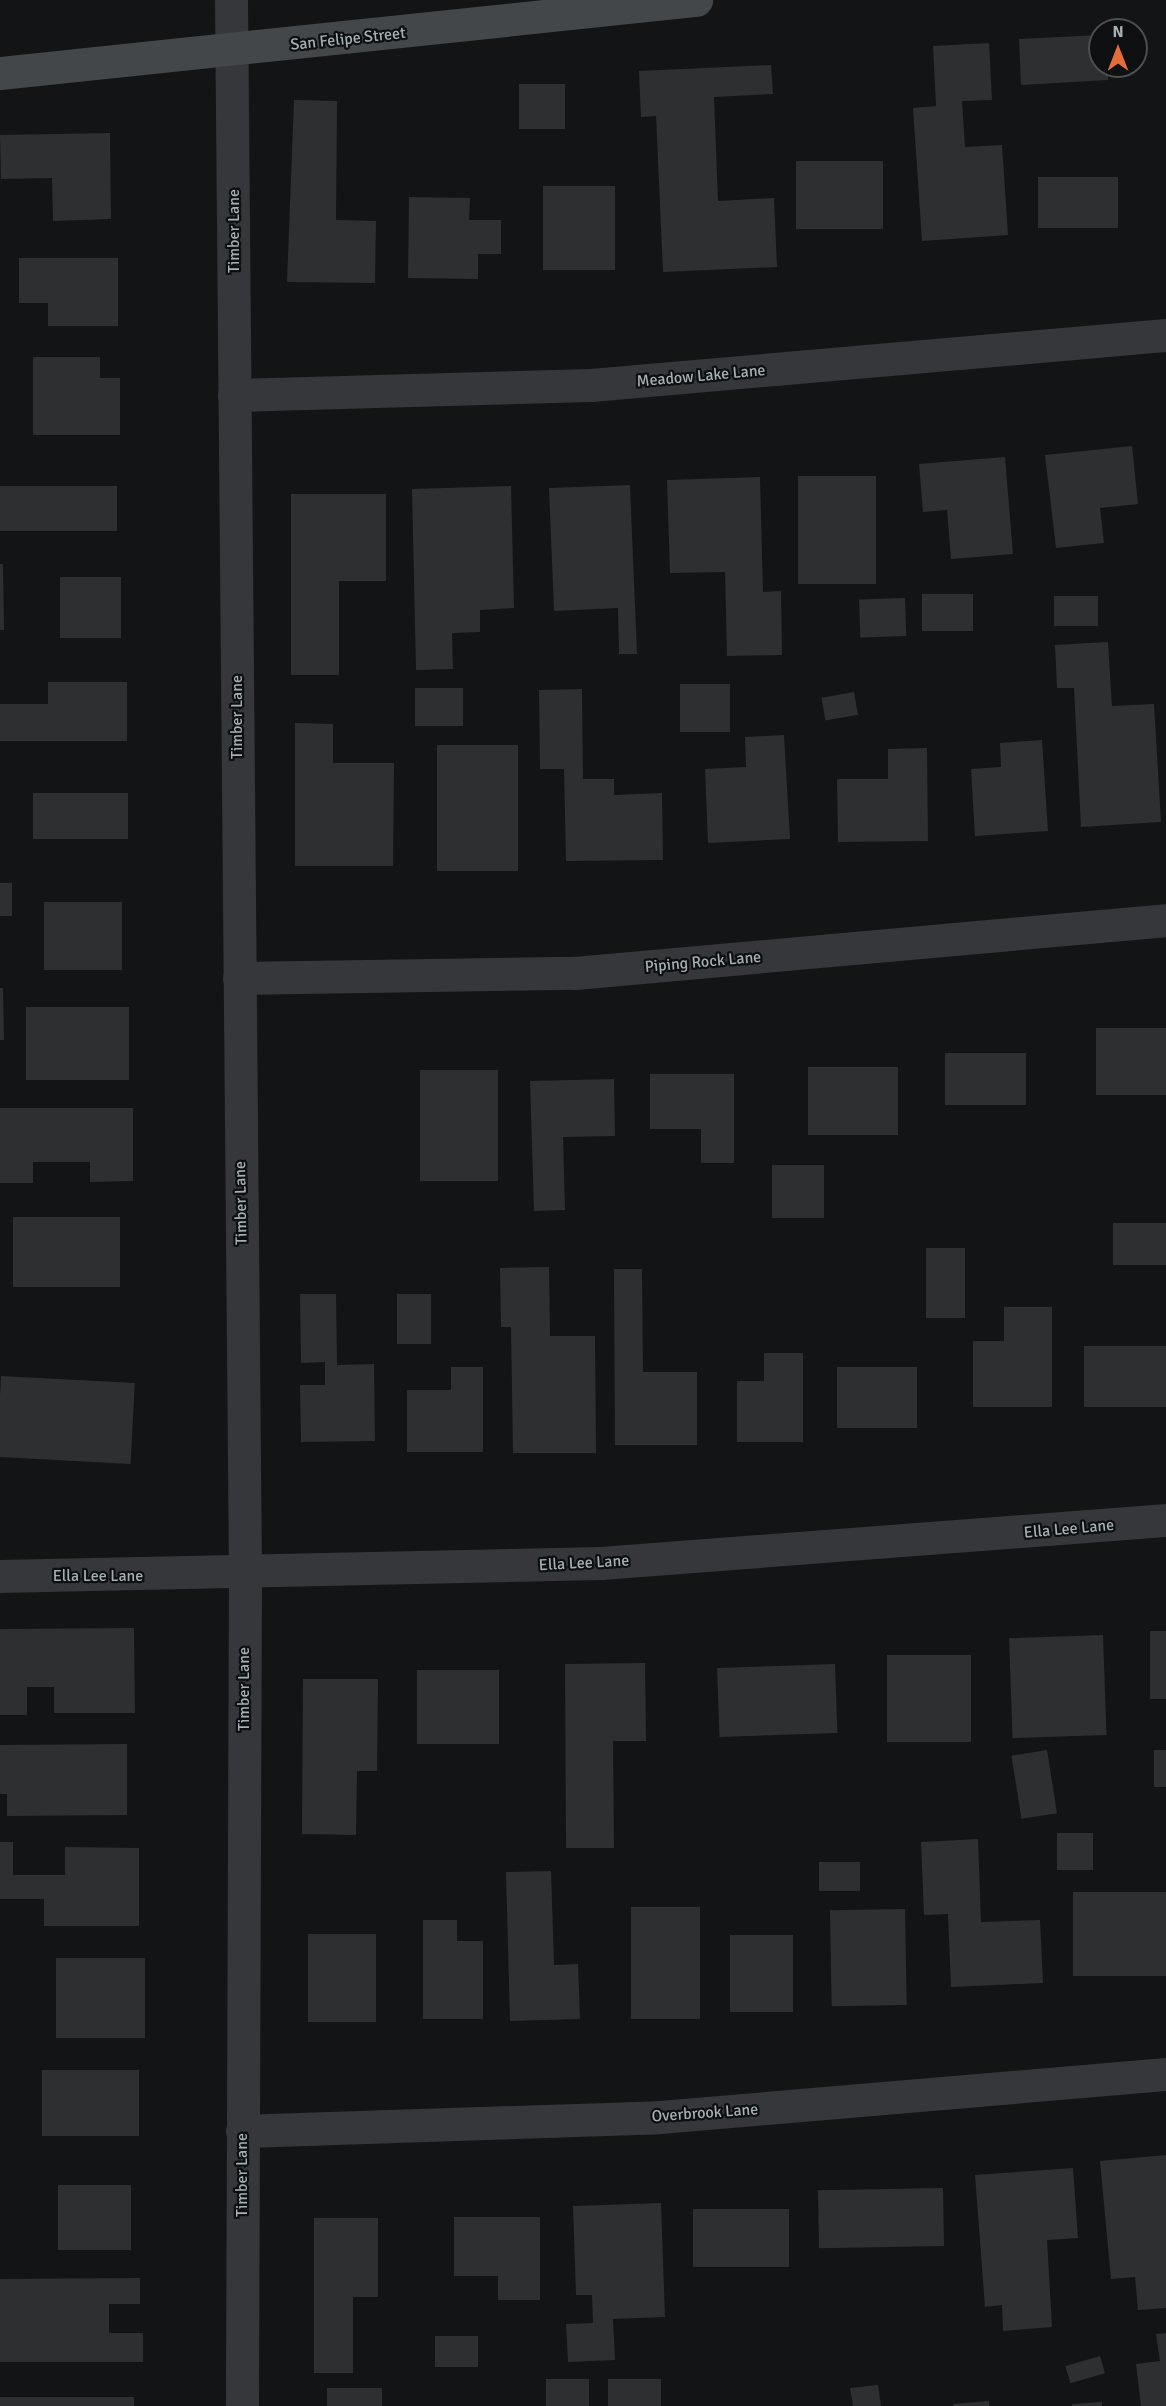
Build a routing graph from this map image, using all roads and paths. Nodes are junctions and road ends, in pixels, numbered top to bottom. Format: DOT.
graph roads {
  1 [pos="231,0"];
  2 [pos="696,0"];
  3 [pos="234,51"];
  4 [pos="0,73"];
  5 [pos="1166,335"];
  6 [pos="234,395"];
  7 [pos="1166,920"];
  8 [pos="239,978"];
  9 [pos="1166,1520"];
  10 [pos="245,1575"];
  11 [pos="0,1576"];
  12 [pos="1166,2074"];
  13 [pos="242,2131"];
  14 [pos="242,2406"];
  1 -- 3 [label="street, Timber Lane"];
  2 -- 3 [label="main road, San Felipe Street"];
  3 -- 4 [label="main road, San Felipe Street"];
  3 -- 6 [label="street, Timber Lane"];
  5 -- 6 [label="street, Meadow Lake Lane"];
  6 -- 8 [label="street, Timber Lane"];
  7 -- 8 [label="street, Piping Rock Lane"];
  8 -- 10 [label="street, Timber Lane"];
  9 -- 10 [label="street, Ella Lee Lane"];
  10 -- 11 [label="street, Ella Lee Lane"];
  10 -- 13 [label="street, Timber Lane"];
  12 -- 13 [label="street, Overbrook Lane"];
  13 -- 14 [label="street, Timber Lane"];
}
